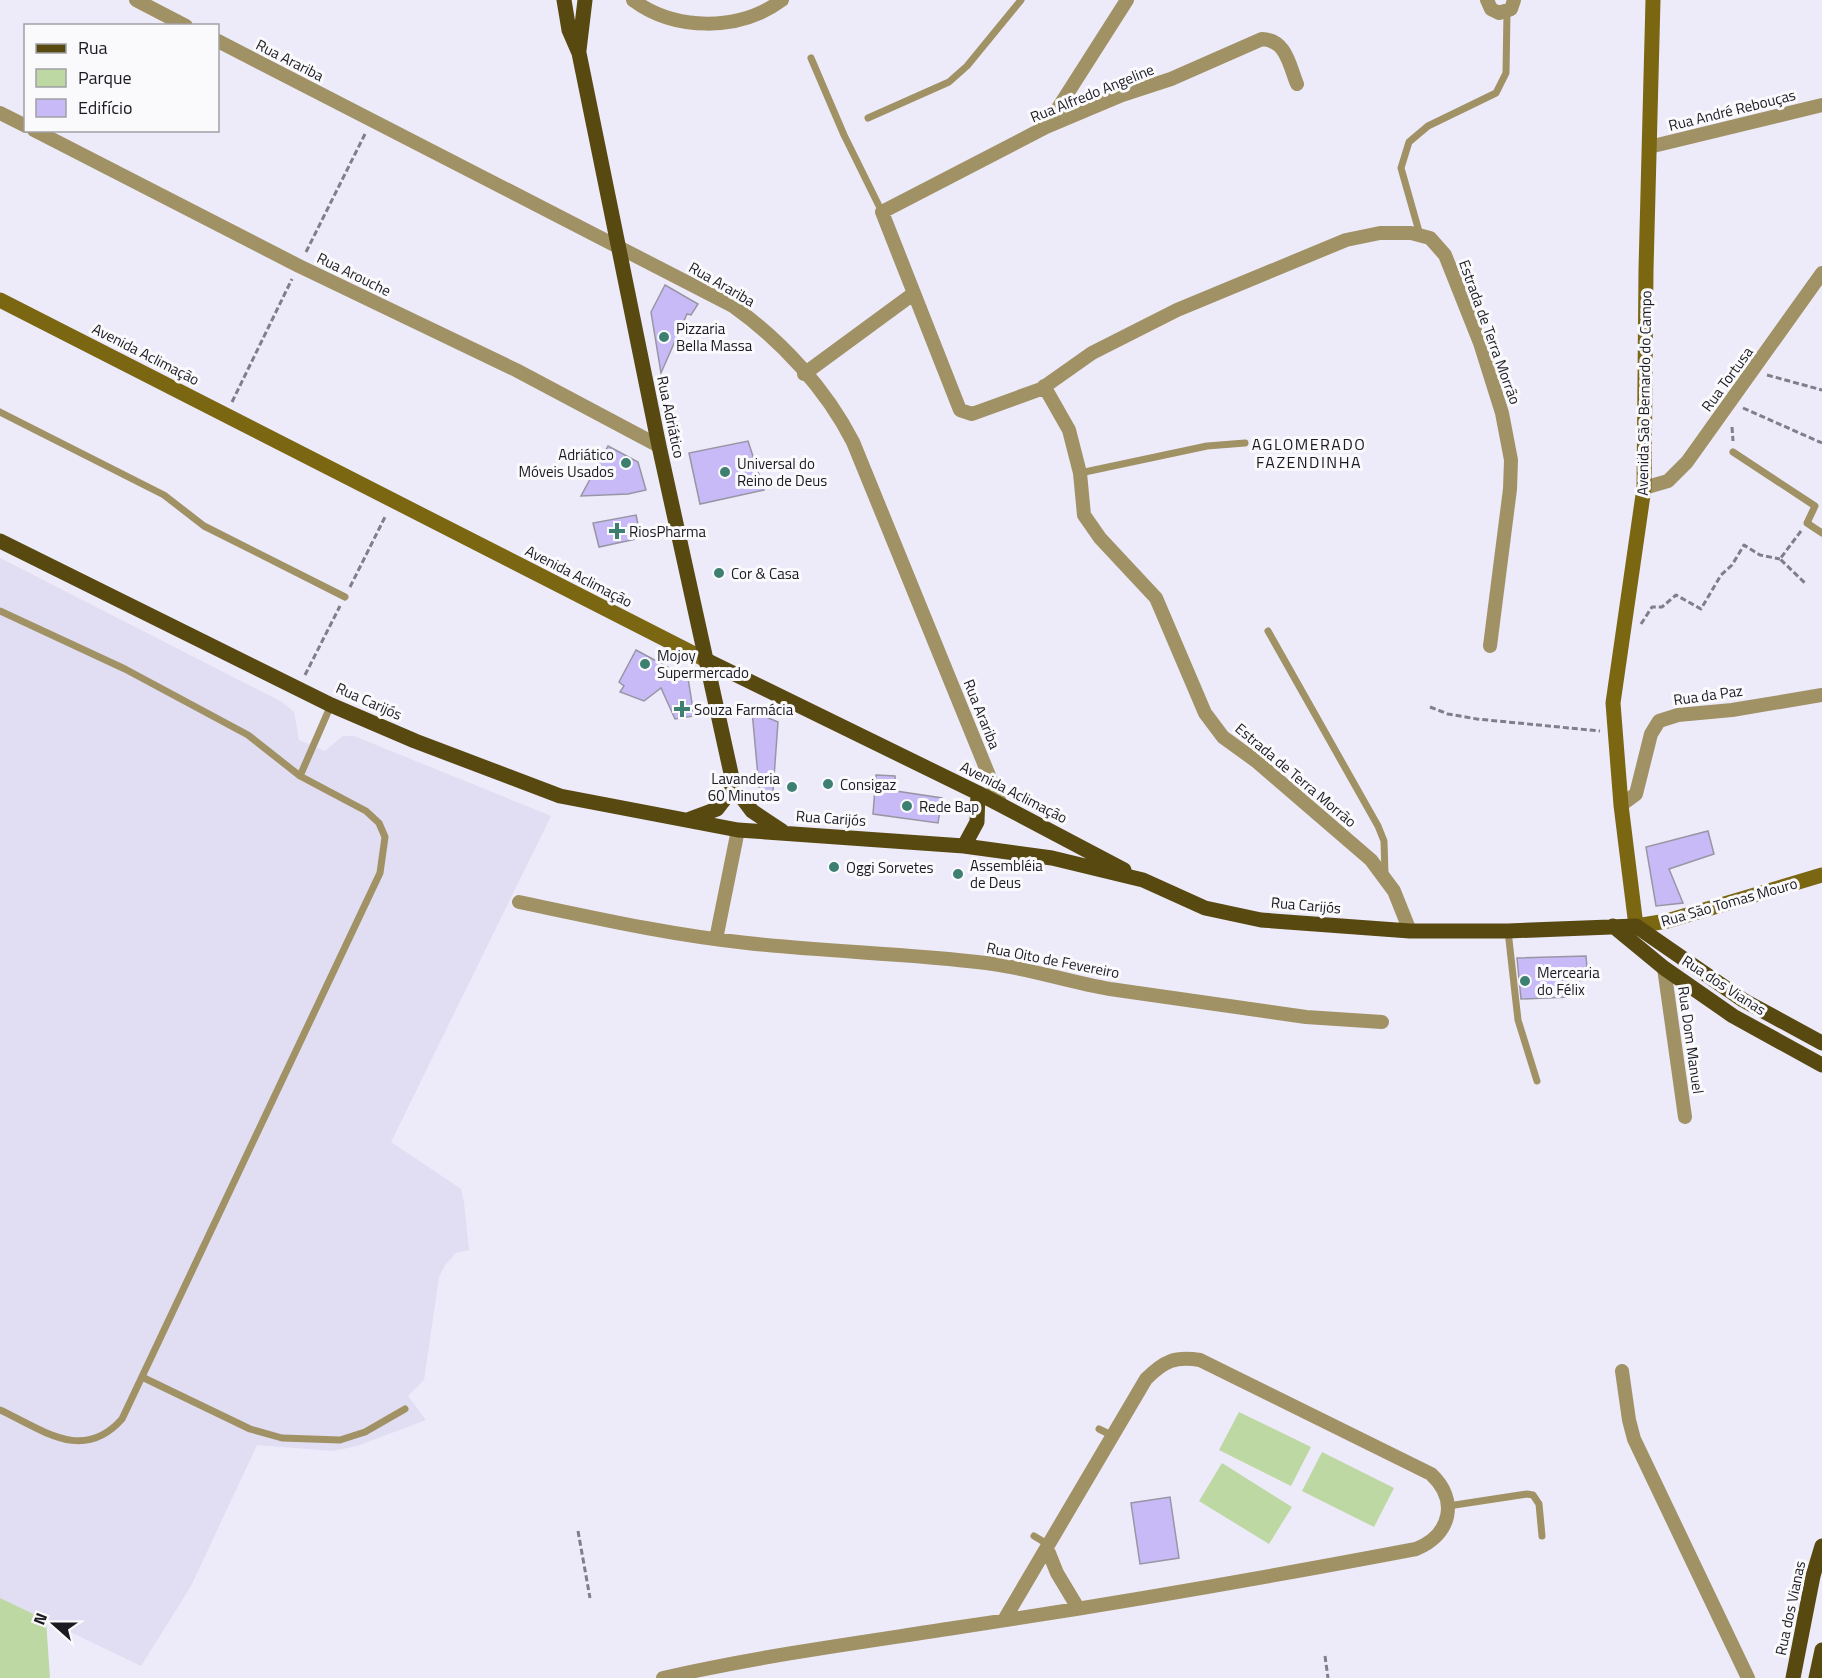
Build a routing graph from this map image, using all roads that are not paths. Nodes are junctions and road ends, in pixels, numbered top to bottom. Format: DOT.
graph roads {
  1 [pos="135,0"];
  2 [pos="564,0"];
  3 [pos="585,0"];
  4 [pos="633,0"];
  5 [pos="782,0"];
  6 [pos="1021,0"];
  7 [pos="1127,0"];
  8 [pos="1487,0"];
  9 [pos="1653,0"];
  10 [pos="1511,6"];
  11 [pos="182,24"];
  12 [pos="219,42"];
  13 [pos="579,53"];
  14 [pos="811,58"];
  15 [pos="1297,84"];
  16 [pos="1822,105"];
  17 [pos="0,113"];
  18 [pos="868,118"];
  19 [pos="24,125"];
  20 [pos="1046,127"];
  21 [pos="38,132"];
  22 [pos="1649,147"];
  23 [pos="882,212"];
  24 [pos="1420,235"];
  25 [pos="617,245"];
  26 [pos="1821,277"];
  27 [pos="913,294"];
  28 [pos="0,300"];
  29 [pos="804,374"];
  30 [pos="1044,387"];
  31 [pos="0,412"];
  32 [pos="1245,443"];
  33 [pos="659,447"];
  34 [pos="1733,452"];
  35 [pos="1080,472"];
  36 [pos="1644,488"];
  37 [pos="1822,533"];
  38 [pos="0,541"];
  39 [pos="345,597"];
  40 [pos="0,612"];
  41 [pos="1268,631"];
  42 [pos="1490,646"];
  43 [pos="708,661"];
  44 [pos="1822,695"];
  45 [pos="331,705"];
  46 [pos="300,776"];
  47 [pos="734,787"];
  48 [pos="978,792"];
  49 [pos="1001,805"];
  50 [pos="1621,805"];
  51 [pos="683,821"];
  52 [pos="738,830"];
  53 [pos="785,833"];
  54 [pos="964,846"];
  55 [pos="1822,875"];
  56 [pos="1385,877"];
  57 [pos="1143,880"];
  58 [pos="519,902"];
  59 [pos="1613,926"];
  60 [pos="1636,926"];
  61 [pos="1410,931"];
  62 [pos="1508,932"];
  63 [pos="716,939"];
  64 [pos="1664,968"];
  65 [pos="1382,1022"];
  66 [pos="1822,1043"];
  67 [pos="1822,1065"];
  68 [pos="1537,1081"];
  69 [pos="1685,1117"];
  70 [pos="1622,1371"];
  71 [pos="142,1377"];
  72 [pos="405,1409"];
  73 [pos="0,1410"];
  74 [pos="1099,1429"];
  75 [pos="1113,1436"];
  76 [pos="1448,1506"];
  77 [pos="1034,1536"];
  78 [pos="1542,1536"];
  79 [pos="1048,1546"];
  80 [pos="1822,1546"];
  81 [pos="1078,1608"];
  82 [pos="1004,1620"];
  83 [pos="1822,1650"];
  84 [pos="663,1678"];
  85 [pos="1748,1678"];
  86 [pos="1793,1678"];
  87 [pos="1816,1678"];
  1 -- 11 [label="street"];
  2 -- 13 [label="main road, Rua Adriático"];
  3 -- 13 [label="main road, Rua Adriático"];
  4 -- 5 [label="street"];
  6 -- 18 [label="lane"];
  7 -- 20 [label="street"];
  8 -- 10 [label="street"];
  9 -- 22 [label="street, Avenida São Bernardo do Campo"];
  10 -- 24 [label="lane"];
  12 -- 25 [label="street, Rua Arariba"];
  13 -- 25 [label="main road, Rua Adriático"];
  14 -- 23 [label="lane"];
  15 -- 20 [label="street, Rua Alfredo Angeline"];
  16 -- 22 [label="street, Rua André Rebouças"];
  17 -- 19 [label="street"];
  20 -- 23 [label="street, Rua Alfredo Angeline"];
  21 -- 33 [label="street, Rua Arouche"];
  22 -- 36 [label="street, Avenida São Bernardo do Campo"];
  23 -- 27 [label="street"];
  24 -- 30 [label="street"];
  24 -- 42 [label="street, Estrada de Terra Morrão"];
  25 -- 29 [label="street, Rua Arariba"];
  25 -- 33 [label="main road, Rua Adriático"];
  26 -- 36 [label="street, Rua Tortusa"];
  27 -- 29 [label="street"];
  27 -- 30 [label="street"];
  28 -- 43 [label="street, Avenida Aclimação"];
  29 -- 49 [label="street, Rua Arariba"];
  30 -- 35 [label="street, Estrada de Terra Morrão"];
  31 -- 39 [label="lane"];
  32 -- 35 [label="lane"];
  33 -- 43 [label="main road, Rua Adriático"];
  34 -- 37 [label="lane"];
  35 -- 56 [label="street, Estrada de Terra Morrão"];
  36 -- 50 [label="street, Avenida São Bernardo do Campo"];
  38 -- 45 [label="main road, Rua Carijós"];
  40 -- 46 [label="lane"];
  41 -- 56 [label="lane"];
  43 -- 47 [label="main road, Rua Adriático"];
  43 -- 48 [label="main road, Avenida Aclimação"];
  44 -- 50 [label="street, Rua da Paz"];
  45 -- 46 [label="lane"];
  45 -- 51 [label="main road, Rua Carijós"];
  46 -- 71 [label="lane"];
  47 -- 51 [label="main road"];
  47 -- 53 [label="main road, Rua Adriático"];
  48 -- 49 [label="main road, Avenida Aclimação"];
  48 -- 54 [label="main road"];
  49 -- 57 [label="main road, Avenida Aclimação"];
  50 -- 60 [label="street, Avenida São Bernardo do Campo"];
  51 -- 52 [label="main road, Rua Carijós"];
  52 -- 53 [label="main road, Rua Carijós"];
  52 -- 63 [label="street"];
  53 -- 54 [label="main road, Rua Carijós"];
  54 -- 57 [label="main road, Rua Carijós"];
  55 -- 60 [label="street, Rua São Tomas Mouro"];
  56 -- 61 [label="street, Estrada de Terra Morrão"];
  57 -- 61 [label="main road, Rua Carijós"];
  58 -- 63 [label="street, Rua Oito de Fevereiro"];
  59 -- 60 [label="main road, Rua Carijós"];
  59 -- 62 [label="main road, Rua Carijós"];
  59 -- 64 [label="main road, Rua dos Vianas"];
  60 -- 66 [label="main road, Rua dos Vianas"];
  61 -- 62 [label="main road, Rua Carijós"];
  62 -- 68 [label="lane"];
  63 -- 65 [label="street, Rua Oito de Fevereiro"];
  64 -- 67 [label="main road, Rua dos Vianas"];
  64 -- 69 [label="street, Rua Dom Manuel"];
  70 -- 85 [label="street"];
  71 -- 72 [label="lane"];
  71 -- 73 [label="lane"];
  74 -- 75 [label="lane"];
  75 -- 76 [label="street"];
  75 -- 79 [label="street"];
  76 -- 78 [label="lane"];
  76 -- 81 [label="street"];
  77 -- 79 [label="lane"];
  79 -- 81 [label="street"];
  79 -- 82 [label="street"];
  80 -- 86 [label="main road, Rua dos Vianas"];
  81 -- 82 [label="street"];
  82 -- 84 [label="street"];
  83 -- 87 [label="main road"];
}
